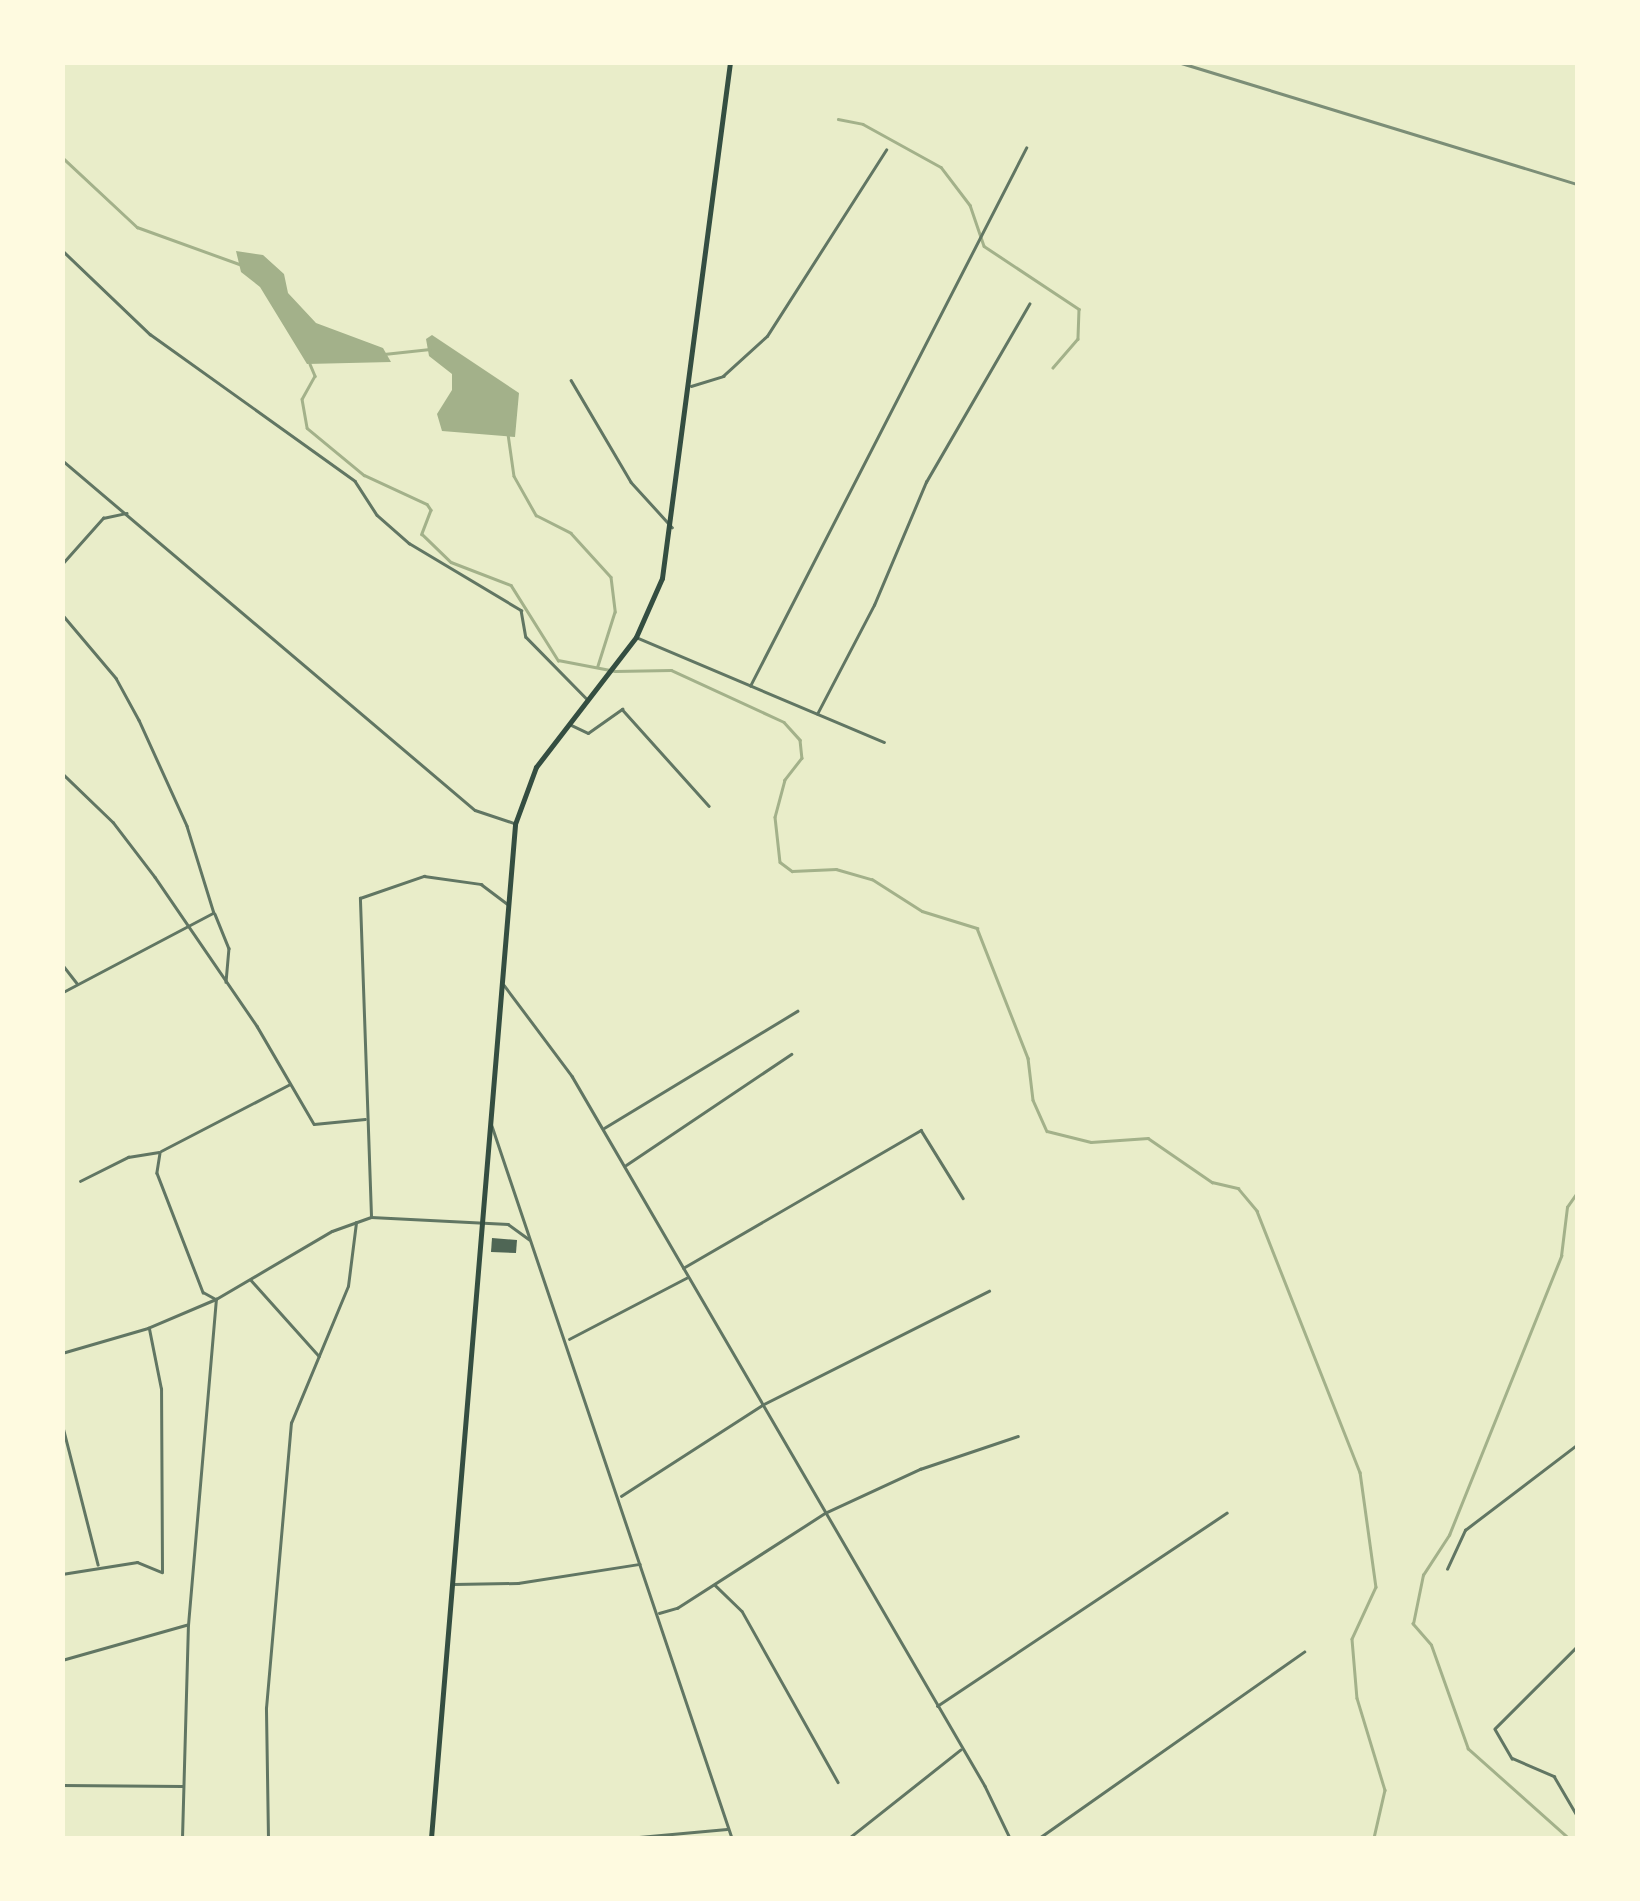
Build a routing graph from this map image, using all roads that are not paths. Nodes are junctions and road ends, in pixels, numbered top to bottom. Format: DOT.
graph roads {
  1 [pos="730,62"];
  2 [pos="1026,148"];
  3 [pos="886,150"];
  4 [pos="62,250"];
  5 [pos="1029,304"];
  6 [pos="571,380"];
  7 [pos="692,386"];
  8 [pos="62,460"];
  9 [pos="128,513"];
  10 [pos="672,527"];
  11 [pos="62,564"];
  12 [pos="62,614"];
  13 [pos="636,637"];
  14 [pos="750,686"];
  15 [pos="588,700"];
  16 [pos="817,714"];
  17 [pos="568,724"];
  18 [pos="884,742"];
  19 [pos="62,773"];
  20 [pos="709,806"];
  21 [pos="515,824"];
  22 [pos="509,905"];
  23 [pos="214,914"];
  24 [pos="188,932"];
  25 [pos="62,964"];
  26 [pos="226,983"];
  27 [pos="503,984"];
  28 [pos="78,985"];
  29 [pos="62,993"];
  30 [pos="797,1011"];
  31 [pos="790,1054"];
  32 [pos="291,1083"];
  33 [pos="365,1119"];
  34 [pos="492,1126"];
  35 [pos="603,1129"];
  36 [pos="160,1153"];
  37 [pos="624,1166"];
  38 [pos="80,1181"];
  39 [pos="963,1198"];
  40 [pos="371,1218"];
  41 [pos="481,1220"];
  42 [pos="356,1223"];
  43 [pos="530,1240"];
  44 [pos="682,1268"];
  45 [pos="686,1278"];
  46 [pos="250,1279"];
  47 [pos="989,1290"];
  48 [pos="216,1299"];
  49 [pos="148,1328"];
  50 [pos="568,1340"];
  51 [pos="62,1353"];
  52 [pos="319,1356"];
  53 [pos="762,1406"];
  54 [pos="62,1422"];
  55 [pos="1018,1436"];
  56 [pos="1578,1444"];
  57 [pos="620,1496"];
  58 [pos="825,1513"];
  59 [pos="1226,1513"];
  60 [pos="641,1564"];
  61 [pos="98,1566"];
  62 [pos="1447,1568"];
  63 [pos="62,1574"];
  64 [pos="452,1584"];
  65 [pos="714,1584"];
  66 [pos="659,1614"];
  67 [pos="188,1625"];
  68 [pos="1578,1646"];
  69 [pos="1304,1652"];
  70 [pos="62,1660"];
  71 [pos="936,1706"];
  72 [pos="961,1750"];
  73 [pos="838,1782"];
  74 [pos="62,1785"];
  75 [pos="184,1786"];
  76 [pos="1578,1817"];
  77 [pos="728,1829"];
  78 [pos="857,1836"];
  79 [pos="182,1838"];
  80 [pos="268,1838"];
  81 [pos="432,1838"];
  82 [pos="628,1838"];
  83 [pos="732,1838"];
  84 [pos="849,1838"];
  85 [pos="1010,1838"];
  86 [pos="1039,1838"];
  1 -- 7 [label="main road"];
  2 -- 14 [label="street"];
  3 -- 7 [label="street"];
  4 -- 15 [label="street"];
  5 -- 16 [label="street"];
  6 -- 10 [label="street"];
  7 -- 10 [label="main road"];
  8 -- 9 [label="street"];
  9 -- 11 [label="street"];
  9 -- 21 [label="street"];
  10 -- 13 [label="main road"];
  12 -- 23 [label="street"];
  13 -- 14 [label="street"];
  13 -- 15 [label="main road"];
  14 -- 16 [label="street"];
  15 -- 17 [label="main road"];
  16 -- 18 [label="street"];
  17 -- 20 [label="street"];
  17 -- 21 [label="main road"];
  19 -- 24 [label="street"];
  21 -- 22 [label="main road"];
  22 -- 27 [label="main road"];
  22 -- 33 [label="street"];
  23 -- 24 [label="street"];
  23 -- 26 [label="street"];
  24 -- 26 [label="street"];
  24 -- 28 [label="street"];
  25 -- 28 [label="street"];
  26 -- 32 [label="street"];
  27 -- 34 [label="main road"];
  27 -- 35 [label="street"];
  28 -- 29 [label="street"];
  30 -- 35 [label="street"];
  31 -- 37 [label="street"];
  32 -- 33 [label="street"];
  32 -- 36 [label="street"];
  33 -- 40 [label="street"];
  34 -- 41 [label="main road"];
  34 -- 43 [label="street"];
  35 -- 37 [label="street"];
  36 -- 38 [label="street"];
  36 -- 48 [label="street"];
  37 -- 44 [label="street"];
  39 -- 44 [label="street"];
  40 -- 41 [label="street"];
  40 -- 42 [label="street"];
  41 -- 43 [label="street"];
  41 -- 64 [label="main road"];
  42 -- 46 [label="street"];
  42 -- 52 [label="street"];
  43 -- 50 [label="street"];
  44 -- 45 [label="street"];
  45 -- 50 [label="street"];
  45 -- 53 [label="street"];
  46 -- 48 [label="street"];
  46 -- 52 [label="street"];
  47 -- 53 [label="street"];
  48 -- 49 [label="street"];
  48 -- 67 [label="street"];
  49 -- 51 [label="street"];
  49 -- 61 [label="street"];
  50 -- 57 [label="street"];
  52 -- 80 [label="street"];
  53 -- 57 [label="street"];
  53 -- 58 [label="street"];
  54 -- 61 [label="street"];
  55 -- 58 [label="street"];
  56 -- 62 [label="street"];
  57 -- 60 [label="street"];
  58 -- 65 [label="street"];
  58 -- 71 [label="street"];
  59 -- 71 [label="street"];
  60 -- 64 [label="street"];
  60 -- 66 [label="street"];
  61 -- 63 [label="street"];
  64 -- 81 [label="main road"];
  65 -- 66 [label="street"];
  65 -- 73 [label="street"];
  66 -- 77 [label="street"];
  67 -- 70 [label="street"];
  67 -- 75 [label="street"];
  68 -- 76 [label="street"];
  69 -- 86 [label="street"];
  71 -- 72 [label="street"];
  72 -- 78 [label="street"];
  72 -- 85 [label="street"];
  74 -- 75 [label="street"];
  75 -- 79 [label="street"];
  77 -- 82 [label="street"];
  77 -- 83 [label="street"];
  78 -- 84 [label="street"];
}
